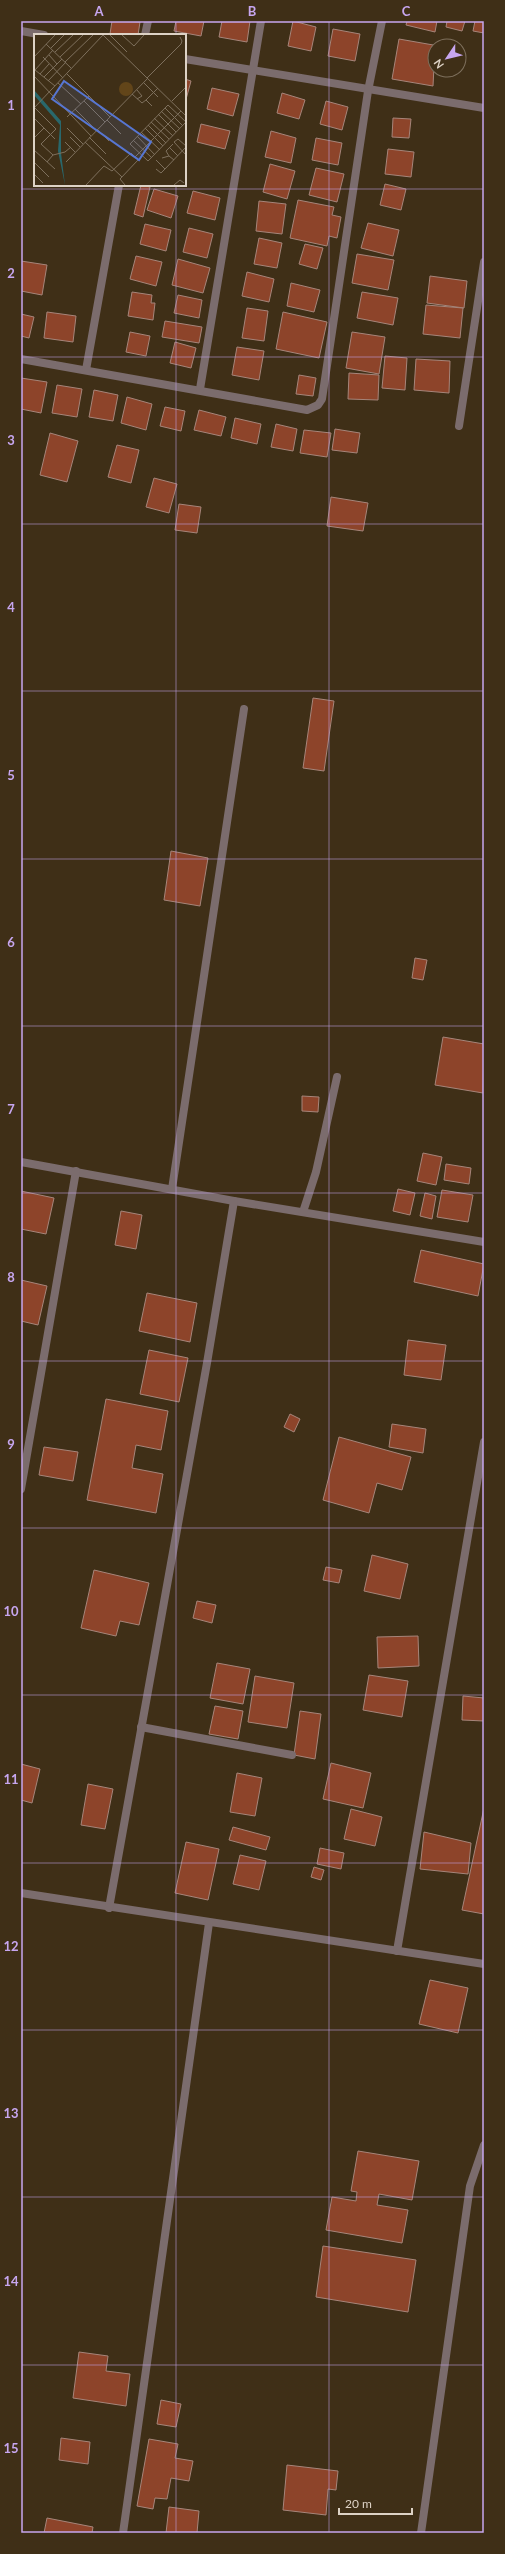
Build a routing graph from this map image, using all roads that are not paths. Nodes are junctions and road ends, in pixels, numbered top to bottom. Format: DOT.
graph roads {
  1 [pos="148,21"];
  2 [pos="261,21"];
  3 [pos="382,21"];
  4 [pos="21,31"];
  5 [pos="38,34"];
  6 [pos="146,34"];
  7 [pos="186,59"];
  8 [pos="253,71"];
  9 [pos="368,91"];
  10 [pos="484,108"];
  11 [pos="119,186"];
  12 [pos="484,262"];
  13 [pos="21,359"];
  14 [pos="86,370"];
  15 [pos="200,389"];
  16 [pos="459,426"];
  17 [pos="244,709"];
  18 [pos="337,1077"];
  19 [pos="21,1162"];
  20 [pos="76,1171"];
  21 [pos="172,1189"];
  22 [pos="234,1201"];
  23 [pos="303,1212"];
  24 [pos="484,1241"];
  25 [pos="484,1442"];
  26 [pos="21,1489"];
  27 [pos="141,1727"];
  28 [pos="292,1755"];
  29 [pos="21,1893"];
  30 [pos="109,1908"];
  31 [pos="209,1923"];
  32 [pos="397,1951"];
  33 [pos="484,1964"];
  34 [pos="484,2145"];
  35 [pos="123,2533"];
  36 [pos="421,2533"];
  1 -- 6 [label="street"];
  2 -- 8 [label="street"];
  3 -- 9 [label="street"];
  4 -- 5 [label="street"];
  7 -- 8 [label="street"];
  8 -- 9 [label="street"];
  8 -- 15 [label="street"];
  9 -- 10 [label="street"];
  9 -- 15 [label="street"];
  11 -- 14 [label="street"];
  12 -- 16 [label="street"];
  13 -- 14 [label="street"];
  14 -- 15 [label="street"];
  17 -- 21 [label="street"];
  18 -- 23 [label="street"];
  19 -- 20 [label="street"];
  20 -- 21 [label="street"];
  20 -- 26 [label="street"];
  21 -- 22 [label="street"];
  22 -- 23 [label="street"];
  22 -- 27 [label="street"];
  23 -- 24 [label="street"];
  25 -- 32 [label="street"];
  27 -- 28 [label="street"];
  27 -- 30 [label="street"];
  29 -- 30 [label="street"];
  30 -- 31 [label="street"];
  31 -- 32 [label="street"];
  31 -- 35 [label="street"];
  32 -- 33 [label="street"];
  34 -- 36 [label="street"];
}
